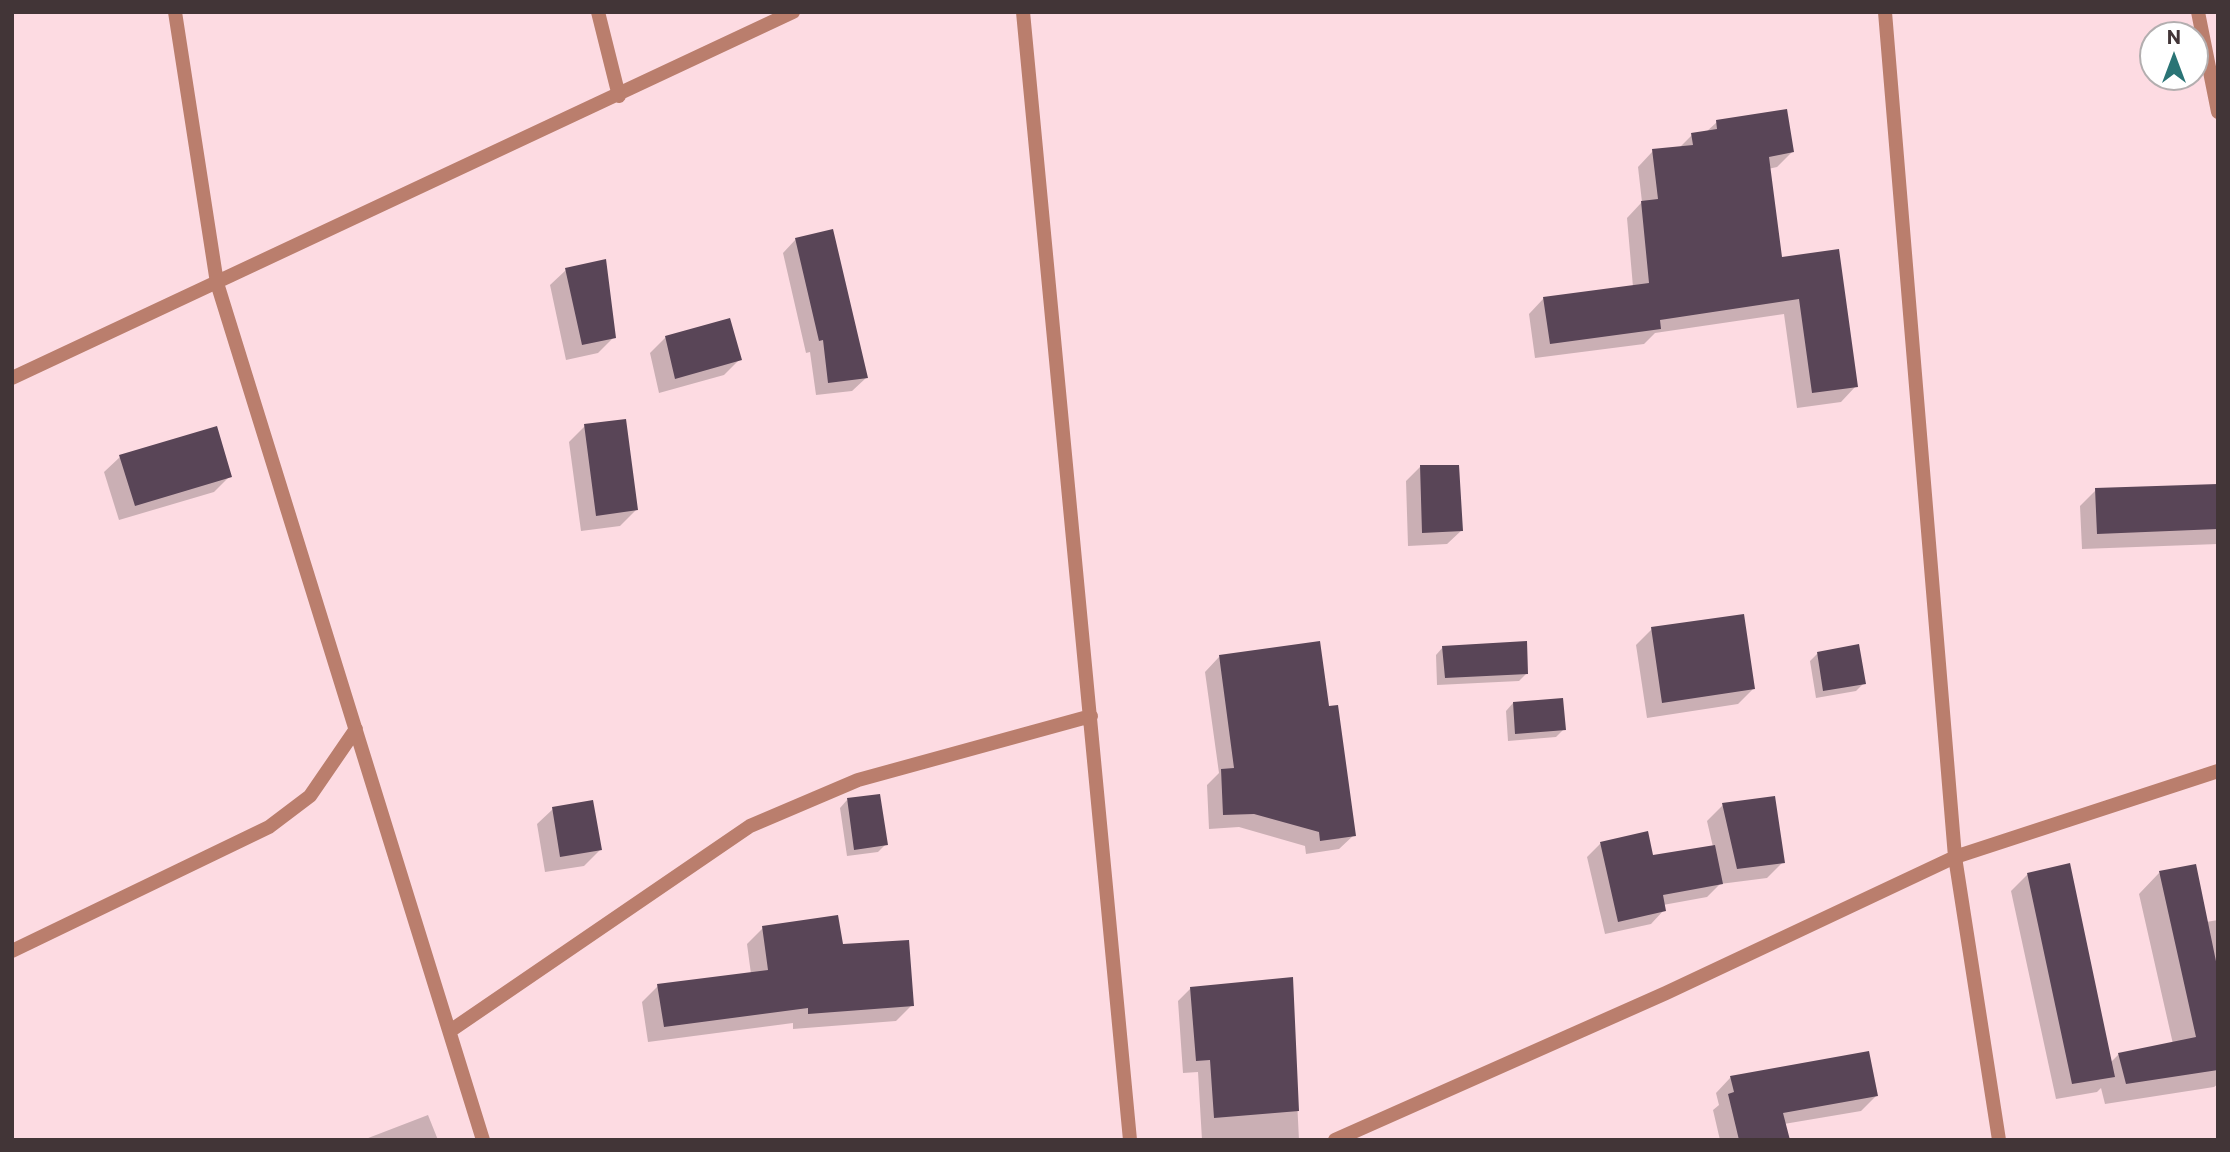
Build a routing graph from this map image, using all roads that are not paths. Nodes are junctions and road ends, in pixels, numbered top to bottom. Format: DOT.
graph roads {
  1 [pos="175,12"];
  2 [pos="598,12"];
  3 [pos="793,12"];
  4 [pos="1023,12"];
  5 [pos="1885,12"];
  6 [pos="2198,12"];
  7 [pos="619,96"];
  8 [pos="2218,112"];
  9 [pos="217,283"];
  10 [pos="12,378"];
  11 [pos="1091,716"];
  12 [pos="356,729"];
  13 [pos="2218,771"];
  14 [pos="1955,857"];
  15 [pos="12,951"];
  16 [pos="450,1031"];
  17 [pos="483,1140"];
  18 [pos="1130,1140"];
  19 [pos="1335,1140"];
  20 [pos="1999,1140"];
  1 -- 9 [label="street"];
  2 -- 7 [label="street"];
  3 -- 7 [label="street"];
  4 -- 11 [label="street"];
  5 -- 14 [label="street"];
  6 -- 8 [label="street"];
  7 -- 9 [label="street"];
  9 -- 10 [label="street"];
  9 -- 12 [label="street"];
  11 -- 16 [label="street"];
  11 -- 18 [label="street"];
  12 -- 15 [label="street"];
  12 -- 16 [label="street"];
  13 -- 14 [label="street"];
  14 -- 19 [label="street"];
  14 -- 20 [label="street"];
  16 -- 17 [label="street"];
}
